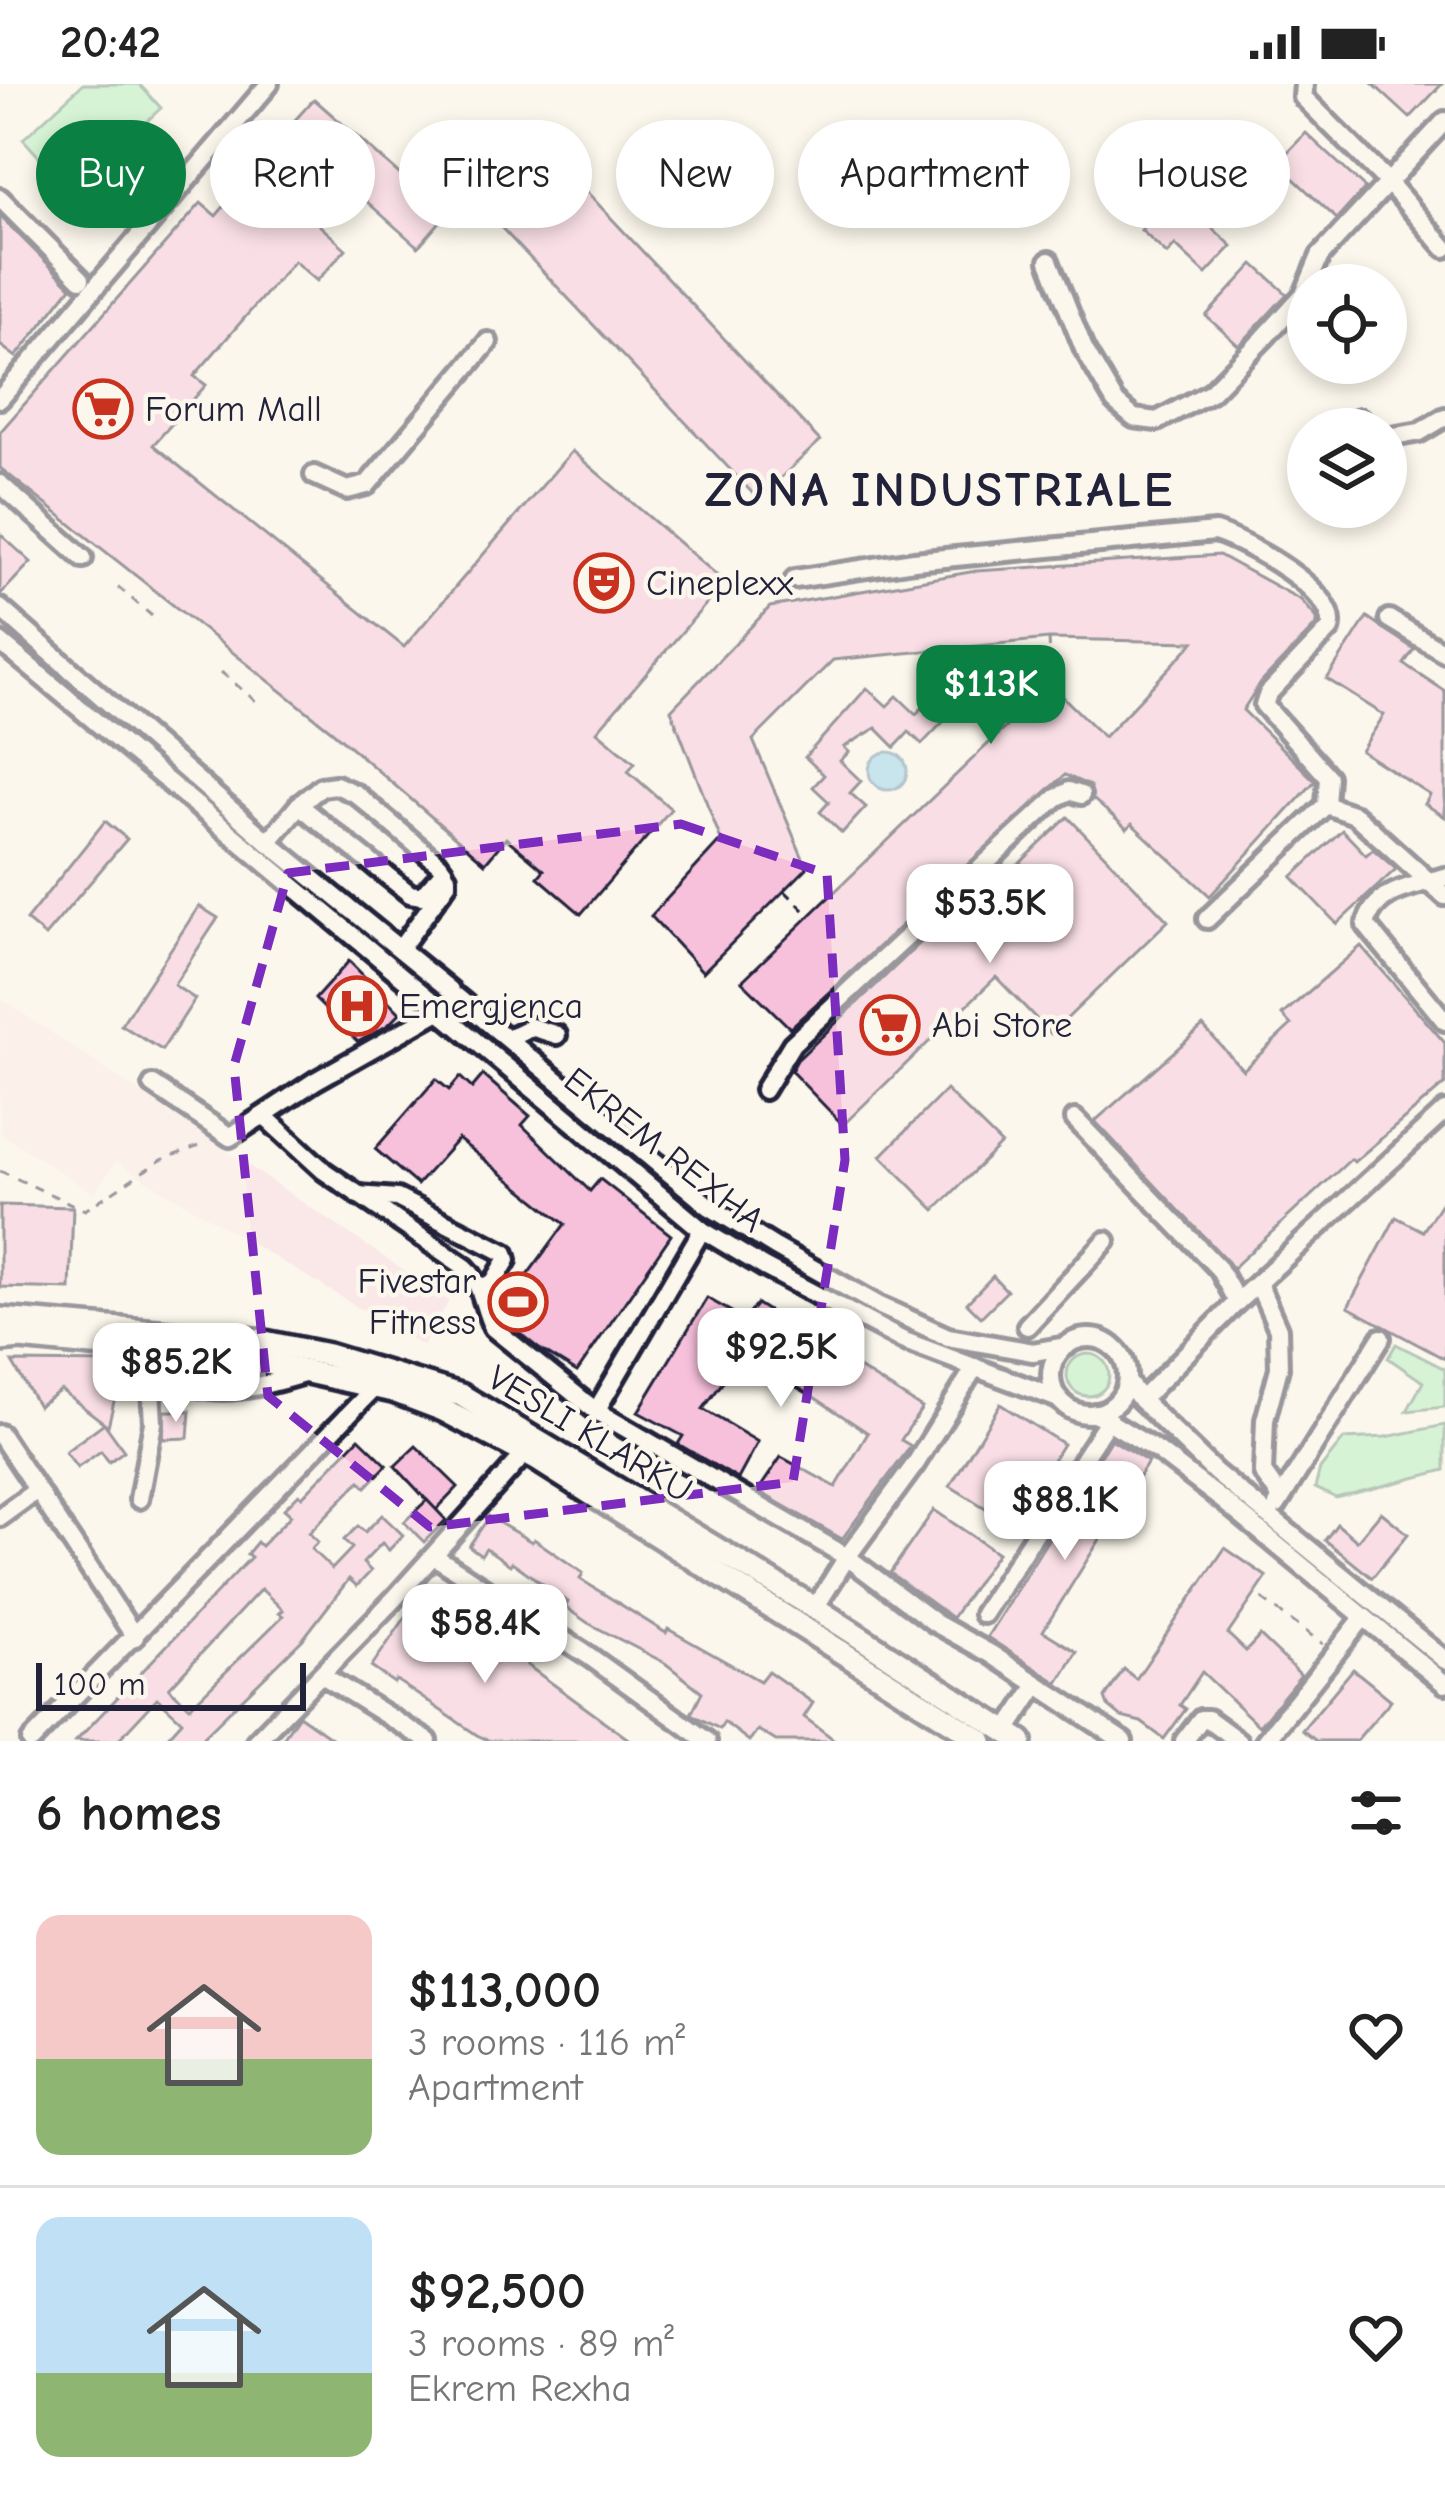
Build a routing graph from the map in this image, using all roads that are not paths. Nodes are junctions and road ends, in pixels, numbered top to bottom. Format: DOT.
graph roads {
  1 [pos="269,84"];
  2 [pos="1304,84"];
  3 [pos="1445,121"];
  4 [pos="1388,182"];
  5 [pos="0,198"];
  6 [pos="1445,248"];
  7 [pos="1049,261"];
  8 [pos="81,279"];
  9 [pos="488,342"];
  10 [pos="0,399"];
  11 [pos="1445,417"];
  12 [pos="1407,434"];
  13 [pos="314,475"];
  14 [pos="0,484"];
  15 [pos="83,557"];
  16 [pos="795,579"];
  17 [pos="0,608"];
  18 [pos="1389,619"];
  19 [pos="0,641"];
  20 [pos="1445,653"];
  21 [pos="1081,795"];
  22 [pos="299,805"];
  23 [pos="1326,805"];
  24 [pos="268,842"];
  25 [pos="444,871"];
  26 [pos="1437,879"];
  27 [pos="1445,896"];
  28 [pos="1207,920"];
  29 [pos="400,949"];
  30 [pos="454,994"];
  31 [pos="439,1010"];
  32 [pos="1445,1022"];
  33 [pos="557,1035"];
  34 [pos="508,1038"];
  35 [pos="153,1085"];
  36 [pos="764,1090"];
  37 [pos="1445,1112"];
  38 [pos="264,1116"];
  39 [pos="1075,1119"];
  40 [pos="358,1195"];
  41 [pos="702,1229"];
  42 [pos="1106,1241"];
  43 [pos="1258,1282"];
  44 [pos="481,1287"];
  45 [pos="1237,1302"];
  46 [pos="0,1319"];
  47 [pos="1027,1326"];
  48 [pos="1381,1338"];
  49 [pos="0,1340"];
  50 [pos="121,1346"];
  51 [pos="1067,1346"];
  52 [pos="975,1367"];
  53 [pos="150,1368"];
  54 [pos="311,1372"];
  55 [pos="1127,1382"];
  56 [pos="375,1387"];
  57 [pos="1059,1399"];
  58 [pos="1141,1400"];
  59 [pos="596,1411"];
  60 [pos="1102,1416"];
  61 [pos="0,1434"];
  62 [pos="531,1446"];
  63 [pos="38,1490"];
  64 [pos="139,1498"];
  65 [pos="1281,1498"];
  66 [pos="2,1510"];
  67 [pos="1270,1517"];
  68 [pos="434,1556"];
  69 [pos="847,1557"];
  70 [pos="815,1608"];
  71 [pos="983,1614"];
  72 [pos="1363,1618"];
  73 [pos="134,1637"];
  74 [pos="1445,1660"];
  75 [pos="322,1675"];
  76 [pos="1445,1684"];
  77 [pos="1037,1685"];
  78 [pos="971,1731"];
  79 [pos="1014,1736"];
  80 [pos="31,1741"];
  81 [pos="256,1741"];
  82 [pos="428,1741"];
  83 [pos="707,1741"];
  84 [pos="1123,1741"];
  85 [pos="1184,1741"];
  86 [pos="1238,1741"];
  87 [pos="1264,1741"];
  1 -- 10 [label="street"];
  2 -- 4 [label="street"];
  3 -- 4 [label="street"];
  4 -- 6 [label="street"];
  4 -- 7 [label="street"];
  5 -- 8 [label="street"];
  9 -- 13 [label="street"];
  11 -- 12 [label="street"];
  14 -- 15 [label="street"];
  16 -- 23 [label="street"];
  17 -- 24 [label="street, EKREM REXHA"];
  18 -- 20 [label="street"];
  19 -- 31 [label="street, EKREM REXHA"];
  21 -- 36 [label="street"];
  22 -- 24 [label="street"];
  22 -- 25 [label="street"];
  22 -- 25 [label="street"];
  23 -- 26 [label="street"];
  23 -- 28 [label="street"];
  24 -- 29 [label="street, EKREM REXHA"];
  25 -- 29 [label="street"];
  26 -- 27 [label="street"];
  26 -- 32 [label="street"];
  29 -- 30 [label="street, EKREM REXHA"];
  30 -- 31 [label="street"];
  30 -- 34 [label="street, EKREM REXHA"];
  31 -- 38 [label="street"];
  31 -- 41 [label="street, EKREM REXHA"];
  33 -- 34 [label="street"];
  34 -- 51 [label="street, EKREM REXHA"];
  35 -- 38 [label="street"];
  37 -- 43 [label="street"];
  38 -- 40 [label="street"];
  39 -- 45 [label="street"];
  40 -- 44 [label="street"];
  40 -- 44 [label="street"];
  41 -- 52 [label="street, EKREM REXHA"];
  41 -- 59 [label="street"];
  42 -- 47 [label="street"];
  43 -- 45 [label="street"];
  43 -- 65 [label="street"];
  44 -- 59 [label="street"];
  45 -- 58 [label="street"];
  46 -- 62 [label="main road, VESLI KLARKU"];
  48 -- 65 [label="street"];
  49 -- 50 [label="main road, VESLI KLARKU"];
  50 -- 53 [label="street"];
  50 -- 54 [label="main road, VESLI KLARKU"];
  51 -- 55 [label="street, EKREM REXHA"];
  51 -- 57 [label="street"];
  52 -- 57 [label="street, EKREM REXHA"];
  52 -- 69 [label="street"];
  53 -- 54 [label="street"];
  53 -- 64 [label="street"];
  54 -- 56 [label="main road, VESLI KLARKU"];
  55 -- 58 [label="street, EKREM REXHA"];
  55 -- 60 [label="street"];
  56 -- 62 [label="main road, VESLI KLARKU"];
  56 -- 73 [label="street"];
  57 -- 60 [label="street, EKREM REXHA"];
  58 -- 67 [label="street, EKREM REXHA"];
  59 -- 69 [label="street"];
  60 -- 71 [label="street"];
  60 -- 72 [label="street, EKREM REXHA"];
  61 -- 63 [label="street"];
  62 -- 68 [label="street"];
  62 -- 70 [label="main road, VESLI KLARKU"];
  62 -- 78 [label="main road, VESLI KLARKU"];
  63 -- 66 [label="street"];
  63 -- 73 [label="street"];
  65 -- 67 [label="street"];
  67 -- 74 [label="street, EKREM REXHA"];
  68 -- 75 [label="street"];
  68 -- 83 [label="street"];
  69 -- 70 [label="street"];
  69 -- 77 [label="street"];
  70 -- 78 [label="main road, VESLI KLARKU"];
  72 -- 76 [label="street, EKREM REXHA"];
  72 -- 87 [label="street"];
  73 -- 80 [label="street"];
  75 -- 81 [label="street"];
  75 -- 82 [label="street"];
  77 -- 79 [label="street"];
  77 -- 84 [label="street"];
  78 -- 79 [label="main road, VESLI KLARKU"];
  85 -- 86 [label="street"];
}
